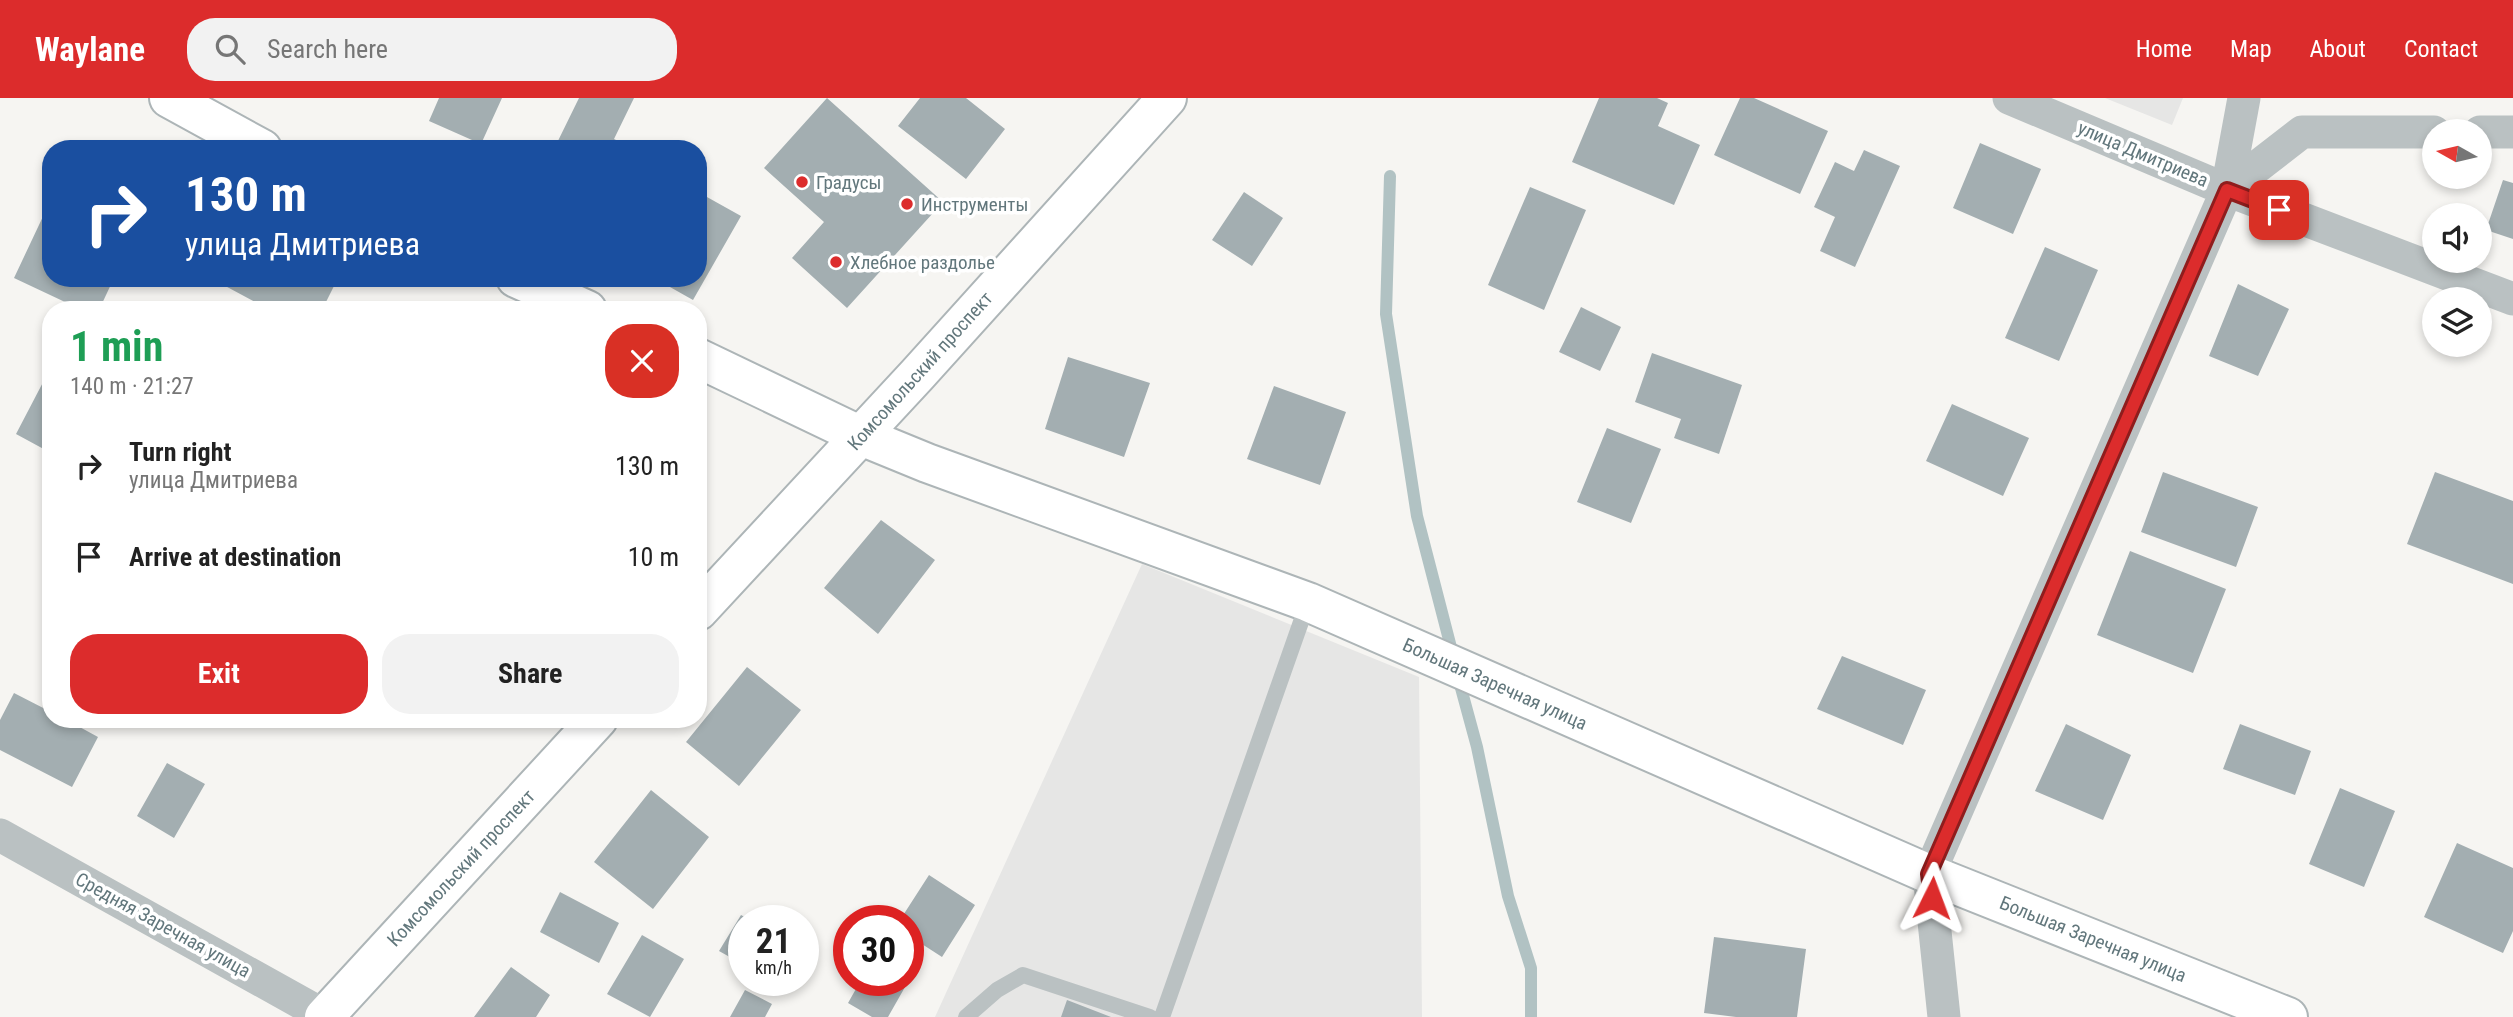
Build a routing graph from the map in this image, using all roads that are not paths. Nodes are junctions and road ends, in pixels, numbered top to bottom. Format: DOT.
graph roads {
  1 [pos="169,98"];
  2 [pos="1167,98"];
  3 [pos="2009,98"];
  4 [pos="2244,98"];
  5 [pos="2422,132"];
  6 [pos="2492,132"];
  7 [pos="2513,132"];
  8 [pos="246,140"];
  9 [pos="2227,190"];
  10 [pos="536,287"];
  11 [pos="2513,299"];
  12 [pos="567,301"];
  13 [pos="707,364"];
  14 [pos="860,436"];
  15 [pos="707,601"];
  16 [pos="1308,602"];
  17 [pos="590,728"];
  18 [pos="0,835"];
  19 [pos="1929,874"];
  20 [pos="326,1016"];
  21 [pos="966,1017"];
  22 [pos="1150,1017"];
  23 [pos="1162,1017"];
  24 [pos="1944,1017"];
  25 [pos="2288,1017"];
  1 -- 8 [label="street"];
  2 -- 14 [label="street, Комсомольский проспект"];
  3 -- 9 [label="street, улица Дмитриева"];
  4 -- 9 [label="street"];
  5 -- 9 [label="street"];
  6 -- 7 [label="street"];
  9 -- 11 [label="street, улица Дмитриева"];
  9 -- 19 [label="street"];
  10 -- 12 [label="street"];
  13 -- 14 [label="street, Большая Заречная улица"];
  14 -- 15 [label="street, Комсомольский проспект"];
  14 -- 16 [label="street, Большая Заречная улица"];
  16 -- 19 [label="street, Большая Заречная улица"];
  16 -- 23 [label="lane"];
  17 -- 20 [label="street, Комсомольский проспект"];
  18 -- 20 [label="street, Средняя Заречная улица"];
  19 -- 24 [label="street"];
  19 -- 25 [label="street, Большая Заречная улица"];
  21 -- 22 [label="lane"];
}
